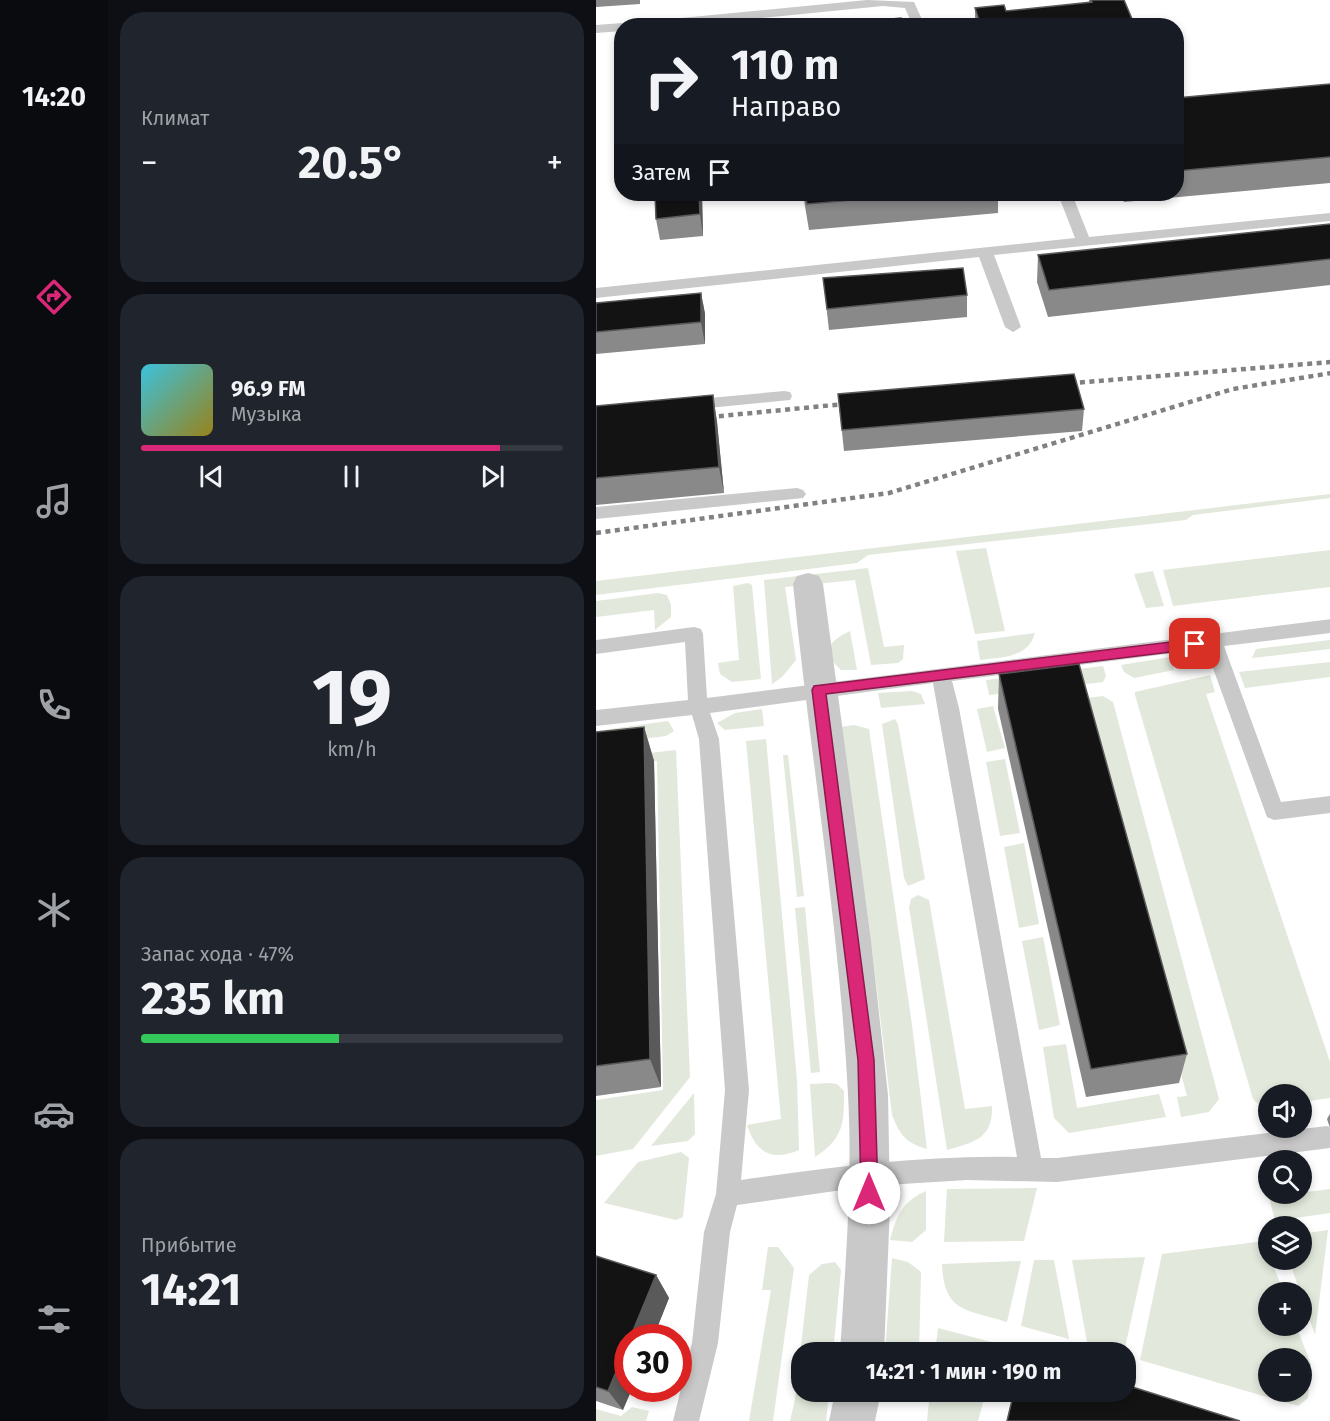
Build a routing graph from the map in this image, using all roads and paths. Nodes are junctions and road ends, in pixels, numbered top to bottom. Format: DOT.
graph roads {
  1 [pos="724,18"];
  2 [pos="916,18"];
  3 [pos="614,28"];
  4 [pos="596,29"];
  5 [pos="1068,201"];
  6 [pos="1331,217"];
  7 [pos="1084,242"];
  8 [pos="984,252"];
  9 [pos="596,293"];
  10 [pos="1013,327"];
  11 [pos="784,396"];
  12 [pos="666,407"];
  13 [pos="797,494"];
  14 [pos="596,513"];
  15 [pos="808,585"];
  16 [pos="1331,626"];
  17 [pos="1213,642"];
  18 [pos="596,647"];
  19 [pos="941,676"];
  20 [pos="819,690"];
  21 [pos="698,705"];
  22 [pos="596,718"];
  23 [pos="1331,804"];
  24 [pos="1327,1138"];
  25 [pos="1031,1170"];
  26 [pos="870,1174"];
  27 [pos="728,1194"];
  28 [pos="862,1342"];
  29 [pos="856,1402"];
  30 [pos="686,1421"];
  31 [pos="852,1421"];
  1 -- 2 [label="lane"];
  3 -- 4 [label="lane"];
  5 -- 7 [label="lane"];
  6 -- 7 [label="lane"];
  7 -- 8 [label="lane"];
  8 -- 9 [label="lane"];
  8 -- 10 [label="lane"];
  11 -- 12 [label="lane"];
  13 -- 14 [label="lane"];
  15 -- 20 [label="street"];
  16 -- 17 [label="lane"];
  17 -- 19 [label="lane"];
  17 -- 23 [label="lane"];
  18 -- 21 [label="lane"];
  19 -- 20 [label="lane"];
  19 -- 25 [label="lane"];
  20 -- 21 [label="lane"];
  20 -- 26 [label="street"];
  21 -- 22 [label="lane"];
  21 -- 27 [label="lane"];
  24 -- 25 [label="lane"];
  25 -- 26 [label="lane"];
  26 -- 27 [label="lane"];
  26 -- 28 [label="street"];
  27 -- 30 [label="lane"];
  29 -- 31 [label="street"];
}
